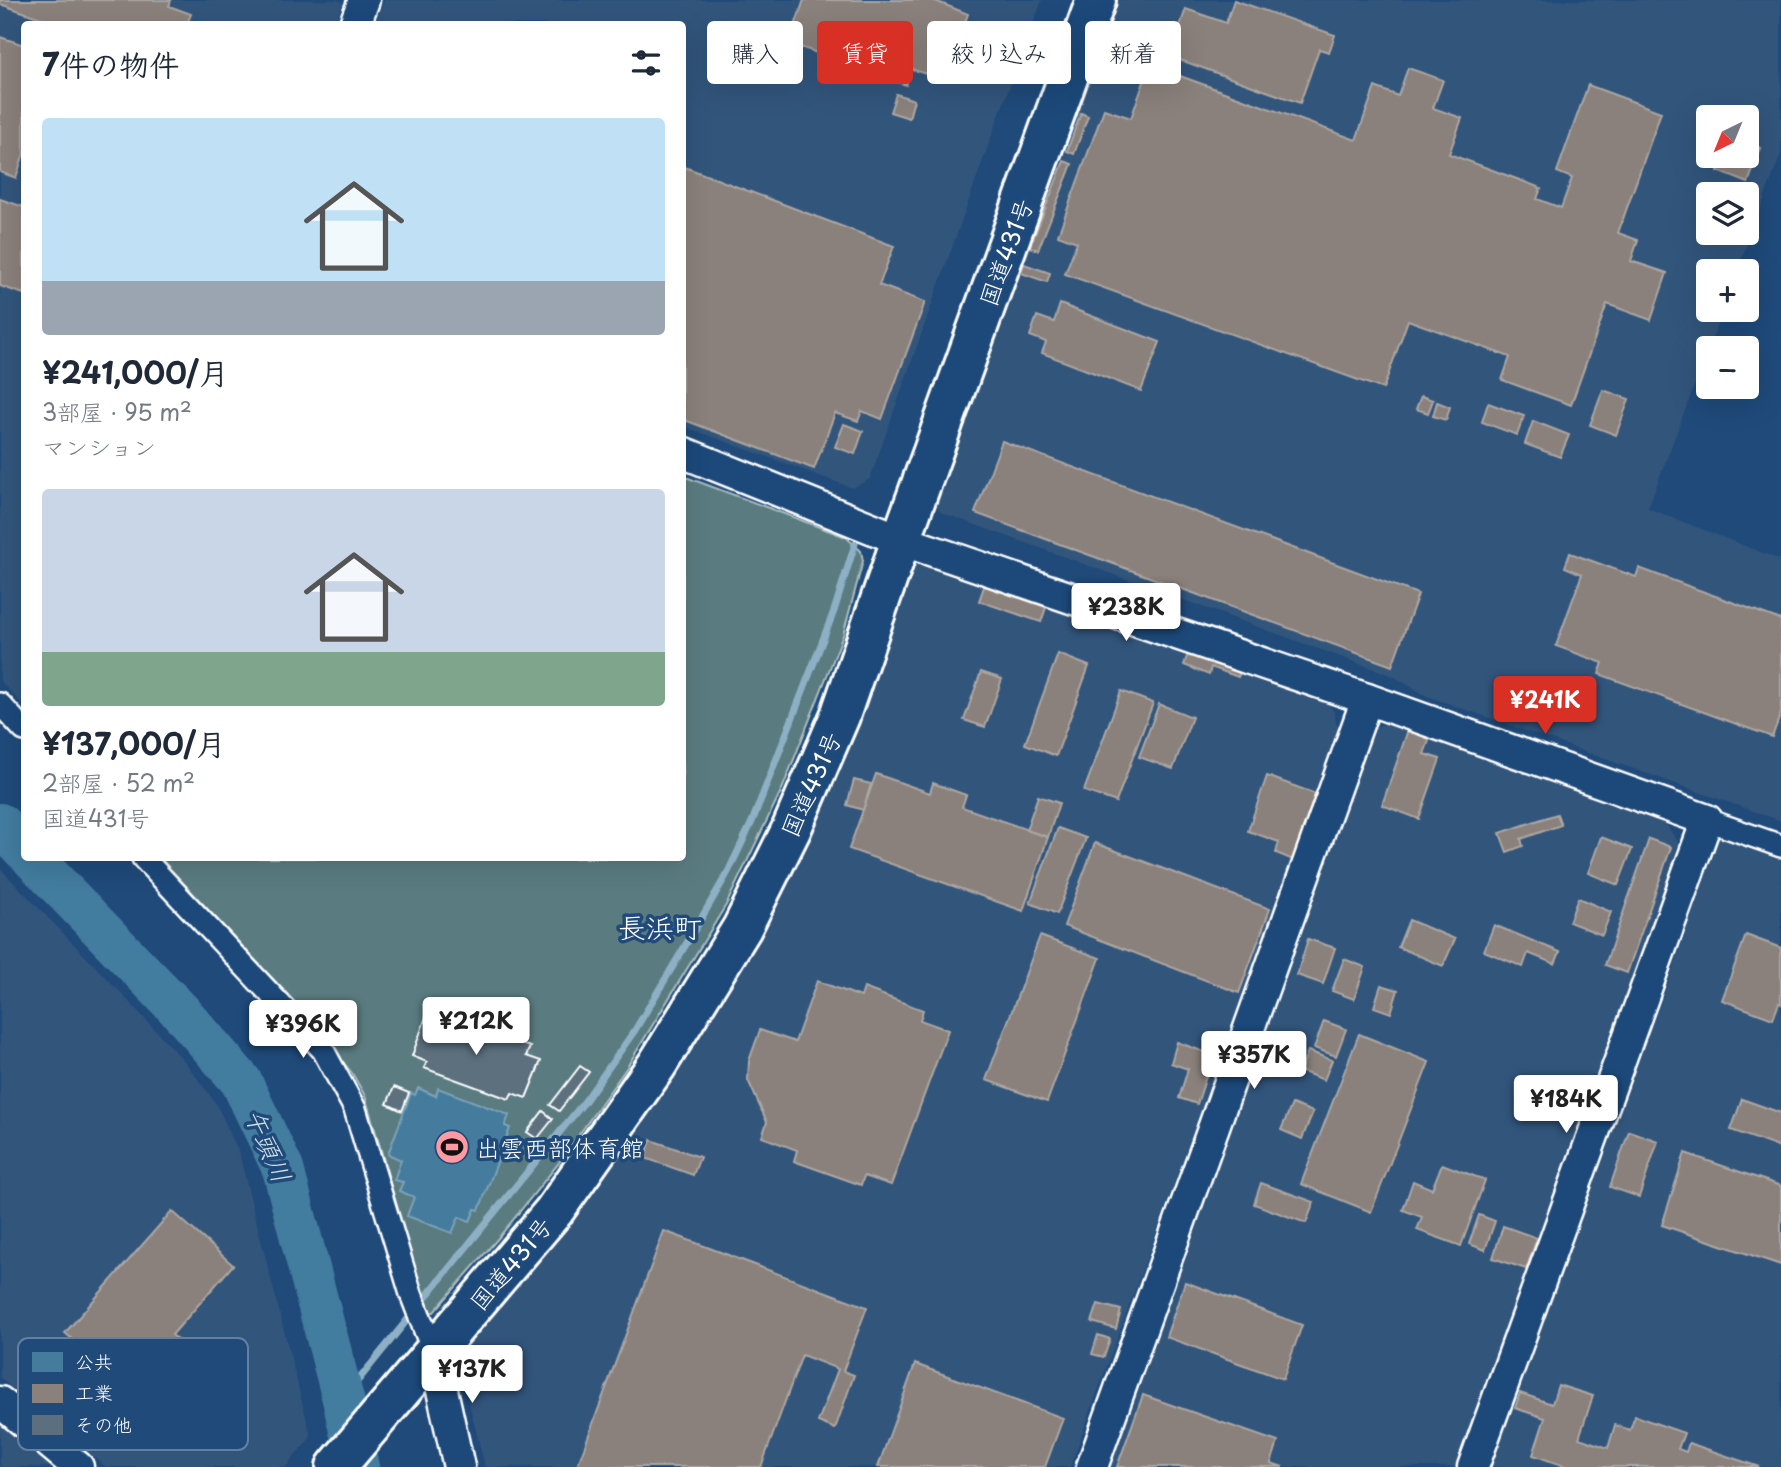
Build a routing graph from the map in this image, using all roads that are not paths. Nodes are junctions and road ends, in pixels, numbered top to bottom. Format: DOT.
graph roads {
  1 [pos="364,0"];
  2 [pos="1096,0"];
  3 [pos="356,21"];
  4 [pos="686,454"];
  5 [pos="901,540"];
  6 [pos="1367,699"];
  7 [pos="0,704"];
  8 [pos="21,727"];
  9 [pos="1707,820"];
  10 [pos="1781,846"];
  11 [pos="146,861"];
  12 [pos="427,1338"];
  13 [pos="0,1402"];
  14 [pos="18,1417"];
  15 [pos="58,1450"];
  16 [pos="78,1467"];
  17 [pos="336,1467"];
  18 [pos="459,1467"];
  19 [pos="1092,1467"];
  20 [pos="1473,1467"];
  1 -- 3 [label="street"];
  2 -- 5 [label="highway, 国道431号"];
  4 -- 5 [label="street"];
  5 -- 6 [label="street"];
  5 -- 12 [label="highway, 国道431号"];
  6 -- 9 [label="street"];
  6 -- 19 [label="street"];
  7 -- 8 [label="street"];
  9 -- 10 [label="street"];
  9 -- 20 [label="street"];
  11 -- 12 [label="street"];
  12 -- 17 [label="highway, 国道431号"];
  12 -- 18 [label="street"];
  13 -- 14 [label="street"];
  15 -- 16 [label="street"];
}
